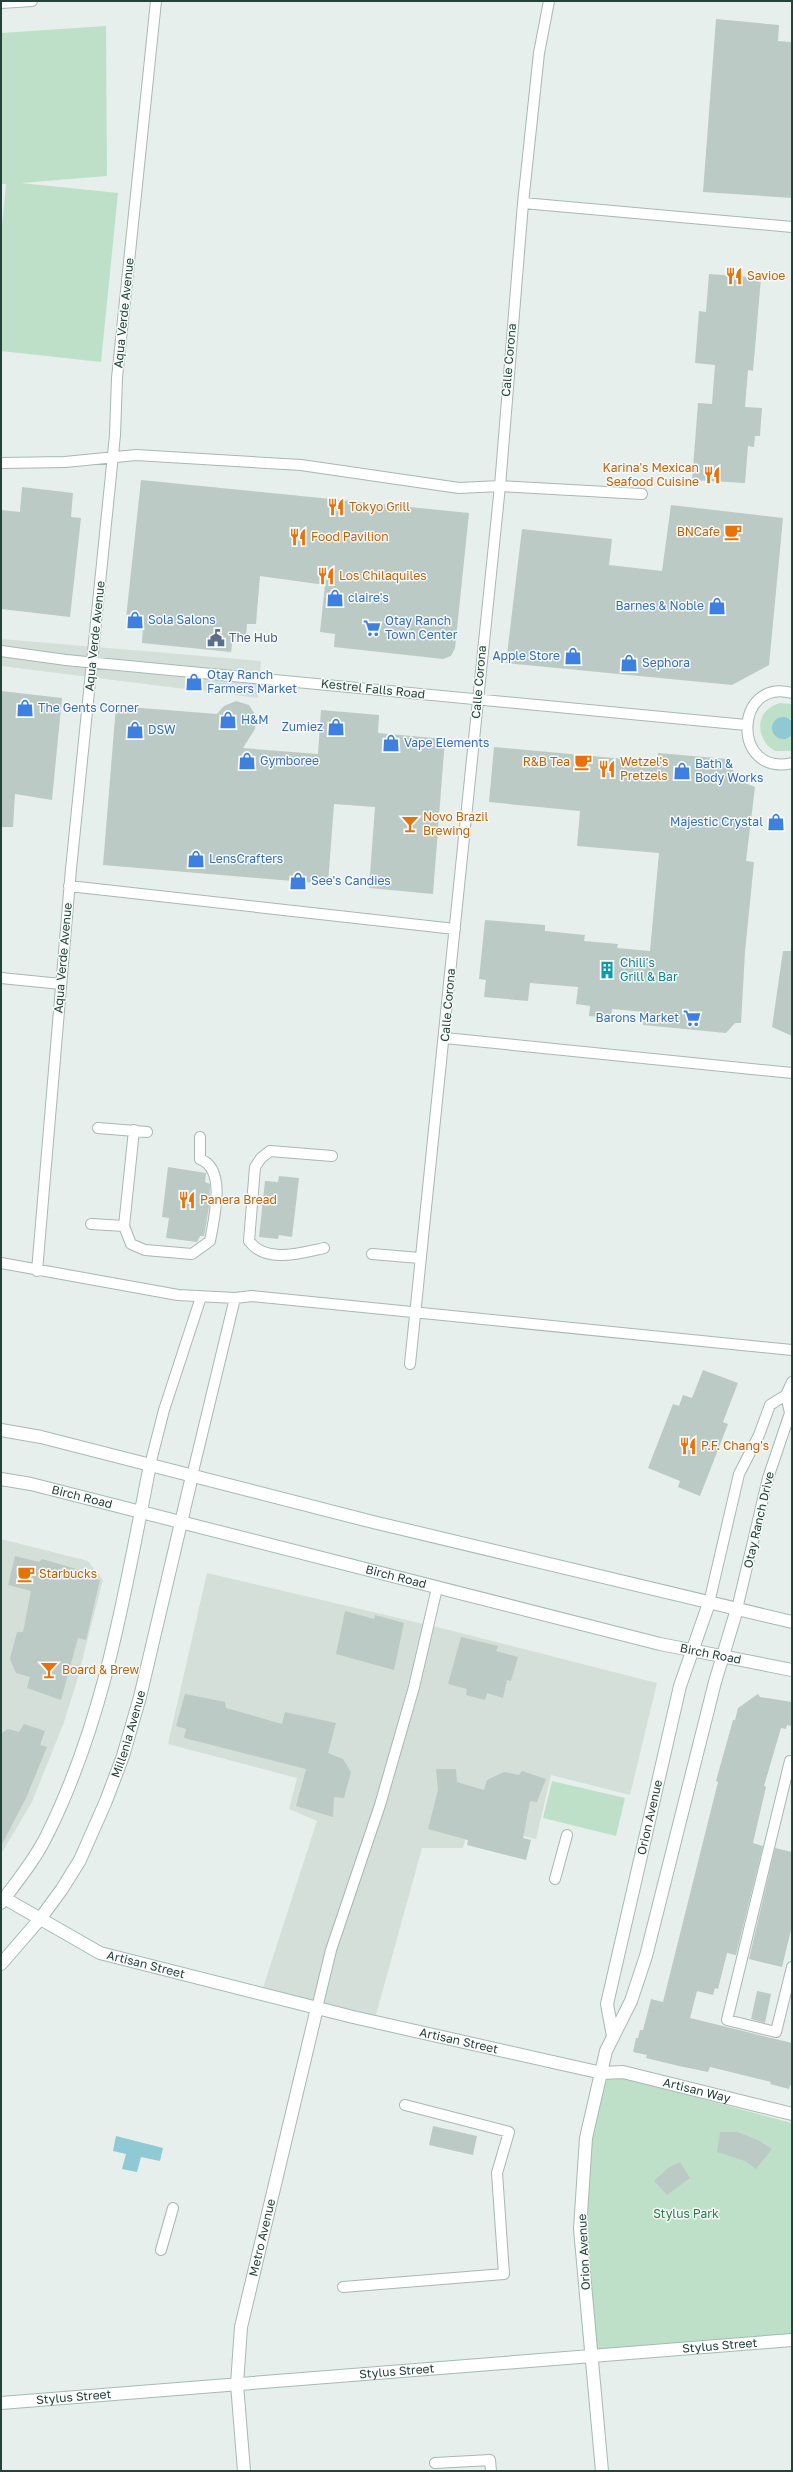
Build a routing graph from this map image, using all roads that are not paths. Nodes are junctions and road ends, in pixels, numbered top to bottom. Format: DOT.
graph roads {
  1 [pos="32,1"];
  2 [pos="156,1"];
  3 [pos="549,1"];
  4 [pos="1,3"];
  5 [pos="523,203"];
  6 [pos="792,227"];
  7 [pos="113,456"];
  8 [pos="1,463"];
  9 [pos="500,486"];
  10 [pos="642,494"];
  11 [pos="1,651"];
  12 [pos="92,662"];
  13 [pos="792,693"];
  14 [pos="477,699"];
  15 [pos="746,725"];
  16 [pos="792,762"];
  17 [pos="69,886"];
  18 [pos="455,928"];
  19 [pos="1,978"];
  20 [pos="61,984"];
  21 [pos="445,1038"];
  22 [pos="792,1073"];
  23 [pos="98,1128"];
  24 [pos="134,1130"];
  25 [pos="147,1132"];
  26 [pos="200,1137"];
  27 [pos="332,1156"];
  28 [pos="91,1224"];
  29 [pos="124,1226"];
  30 [pos="324,1248"];
  31 [pos="372,1254"];
  32 [pos="420,1258"];
  33 [pos="1,1263"];
  34 [pos="37,1271"];
  35 [pos="201,1297"];
  36 [pos="235,1298"];
  37 [pos="414,1312"];
  38 [pos="792,1350"];
  39 [pos="410,1364"];
  40 [pos="792,1382"];
  41 [pos="786,1395"];
  42 [pos="1,1430"];
  43 [pos="150,1465"];
  44 [pos="192,1476"];
  45 [pos="1,1479"];
  46 [pos="140,1512"];
  47 [pos="181,1522"];
  48 [pos="436,1588"];
  49 [pos="710,1603"];
  50 [pos="737,1609"];
  51 [pos="792,1622"];
  52 [pos="693,1651"];
  53 [pos="723,1657"];
  54 [pos="792,1670"];
  55 [pos="792,1761"];
  56 [pos="567,1834"];
  57 [pos="555,1879"];
  58 [pos="2,1899"];
  59 [pos="40,1919"];
  60 [pos="1,1964"];
  61 [pos="792,1967"];
  62 [pos="317,2008"];
  63 [pos="613,2036"];
  64 [pos="602,2073"];
  65 [pos="405,2105"];
  66 [pos="792,2114"];
  67 [pos="173,2208"];
  68 [pos="161,2250"];
  69 [pos="343,2287"];
  70 [pos="792,2340"];
  71 [pos="591,2355"];
  72 [pos="237,2384"];
  73 [pos="1,2403"];
  74 [pos="435,2463"];
  75 [pos="244,2471"];
  76 [pos="491,2471"];
  77 [pos="602,2471"];
  1 -- 4 [label="lane"];
  2 -- 7 [label="lane, Aqua Verde Avenue"];
  3 -- 5 [label="lane, Calle Corona"];
  5 -- 6 [label="lane"];
  5 -- 9 [label="lane, Calle Corona"];
  7 -- 8 [label="lane"];
  7 -- 9 [label="lane"];
  7 -- 12 [label="lane, Aqua Verde Avenue"];
  9 -- 10 [label="lane"];
  9 -- 14 [label="lane, Calle Corona"];
  11 -- 12 [label="lane, Kestrel Falls Road"];
  12 -- 14 [label="lane, Kestrel Falls Road"];
  12 -- 17 [label="lane, Aqua Verde Avenue"];
  13 -- 15 [label="lane"];
  14 -- 15 [label="lane, Kestrel Falls Road"];
  14 -- 18 [label="lane, Calle Corona"];
  15 -- 16 [label="lane"];
  17 -- 18 [label="lane"];
  17 -- 20 [label="lane, Aqua Verde Avenue"];
  18 -- 21 [label="lane, Calle Corona"];
  19 -- 20 [label="lane"];
  20 -- 34 [label="lane, Aqua Verde Avenue"];
  21 -- 22 [label="lane"];
  21 -- 32 [label="lane, Calle Corona"];
  23 -- 24 [label="lane"];
  24 -- 25 [label="lane"];
  24 -- 29 [label="lane"];
  26 -- 29 [label="lane"];
  27 -- 30 [label="lane"];
  28 -- 29 [label="lane"];
  31 -- 32 [label="lane"];
  32 -- 37 [label="lane, Calle Corona"];
  33 -- 34 [label="lane"];
  34 -- 35 [label="lane"];
  35 -- 36 [label="lane"];
  35 -- 43 [label="lane"];
  36 -- 37 [label="lane"];
  36 -- 44 [label="lane"];
  37 -- 38 [label="lane"];
  37 -- 39 [label="lane, Calle Corona"];
  40 -- 41 [label="lane"];
  41 -- 49 [label="lane"];
  41 -- 50 [label="lane, Otay Ranch Drive"];
  42 -- 43 [label="street"];
  43 -- 44 [label="street"];
  43 -- 46 [label="street"];
  44 -- 47 [label="street, Millenia Avenue"];
  44 -- 49 [label="street"];
  45 -- 46 [label="street, Birch Road"];
  46 -- 47 [label="street, Birch Road"];
  46 -- 58 [label="street"];
  47 -- 48 [label="street, Birch Road"];
  47 -- 59 [label="street, Millenia Avenue"];
  48 -- 52 [label="street, Birch Road"];
  48 -- 62 [label="lane"];
  49 -- 50 [label="street"];
  49 -- 52 [label="street, Orion Avenue"];
  50 -- 51 [label="street"];
  50 -- 53 [label="street, Orion Avenue"];
  52 -- 53 [label="street, Birch Road"];
  52 -- 63 [label="street, Orion Avenue"];
  53 -- 54 [label="street, Birch Road"];
  53 -- 63 [label="street, Orion Avenue"];
  55 -- 61 [label="lane"];
  56 -- 57 [label="lane"];
  58 -- 59 [label="street"];
  59 -- 60 [label="street, Millenia Avenue"];
  59 -- 62 [label="street, Artisan Street"];
  62 -- 64 [label="street, Artisan Street"];
  62 -- 72 [label="street, Metro Avenue"];
  63 -- 64 [label="street, Orion Avenue"];
  64 -- 66 [label="street, Artisan Way"];
  64 -- 71 [label="street, Orion Avenue"];
  65 -- 69 [label="lane"];
  67 -- 68 [label="lane"];
  70 -- 71 [label="street, Stylus Street"];
  71 -- 72 [label="street, Stylus Street"];
  71 -- 77 [label="street, Orion Avenue"];
  72 -- 73 [label="street, Stylus Street"];
  72 -- 75 [label="street, Metro Avenue"];
  74 -- 76 [label="lane"];
}
